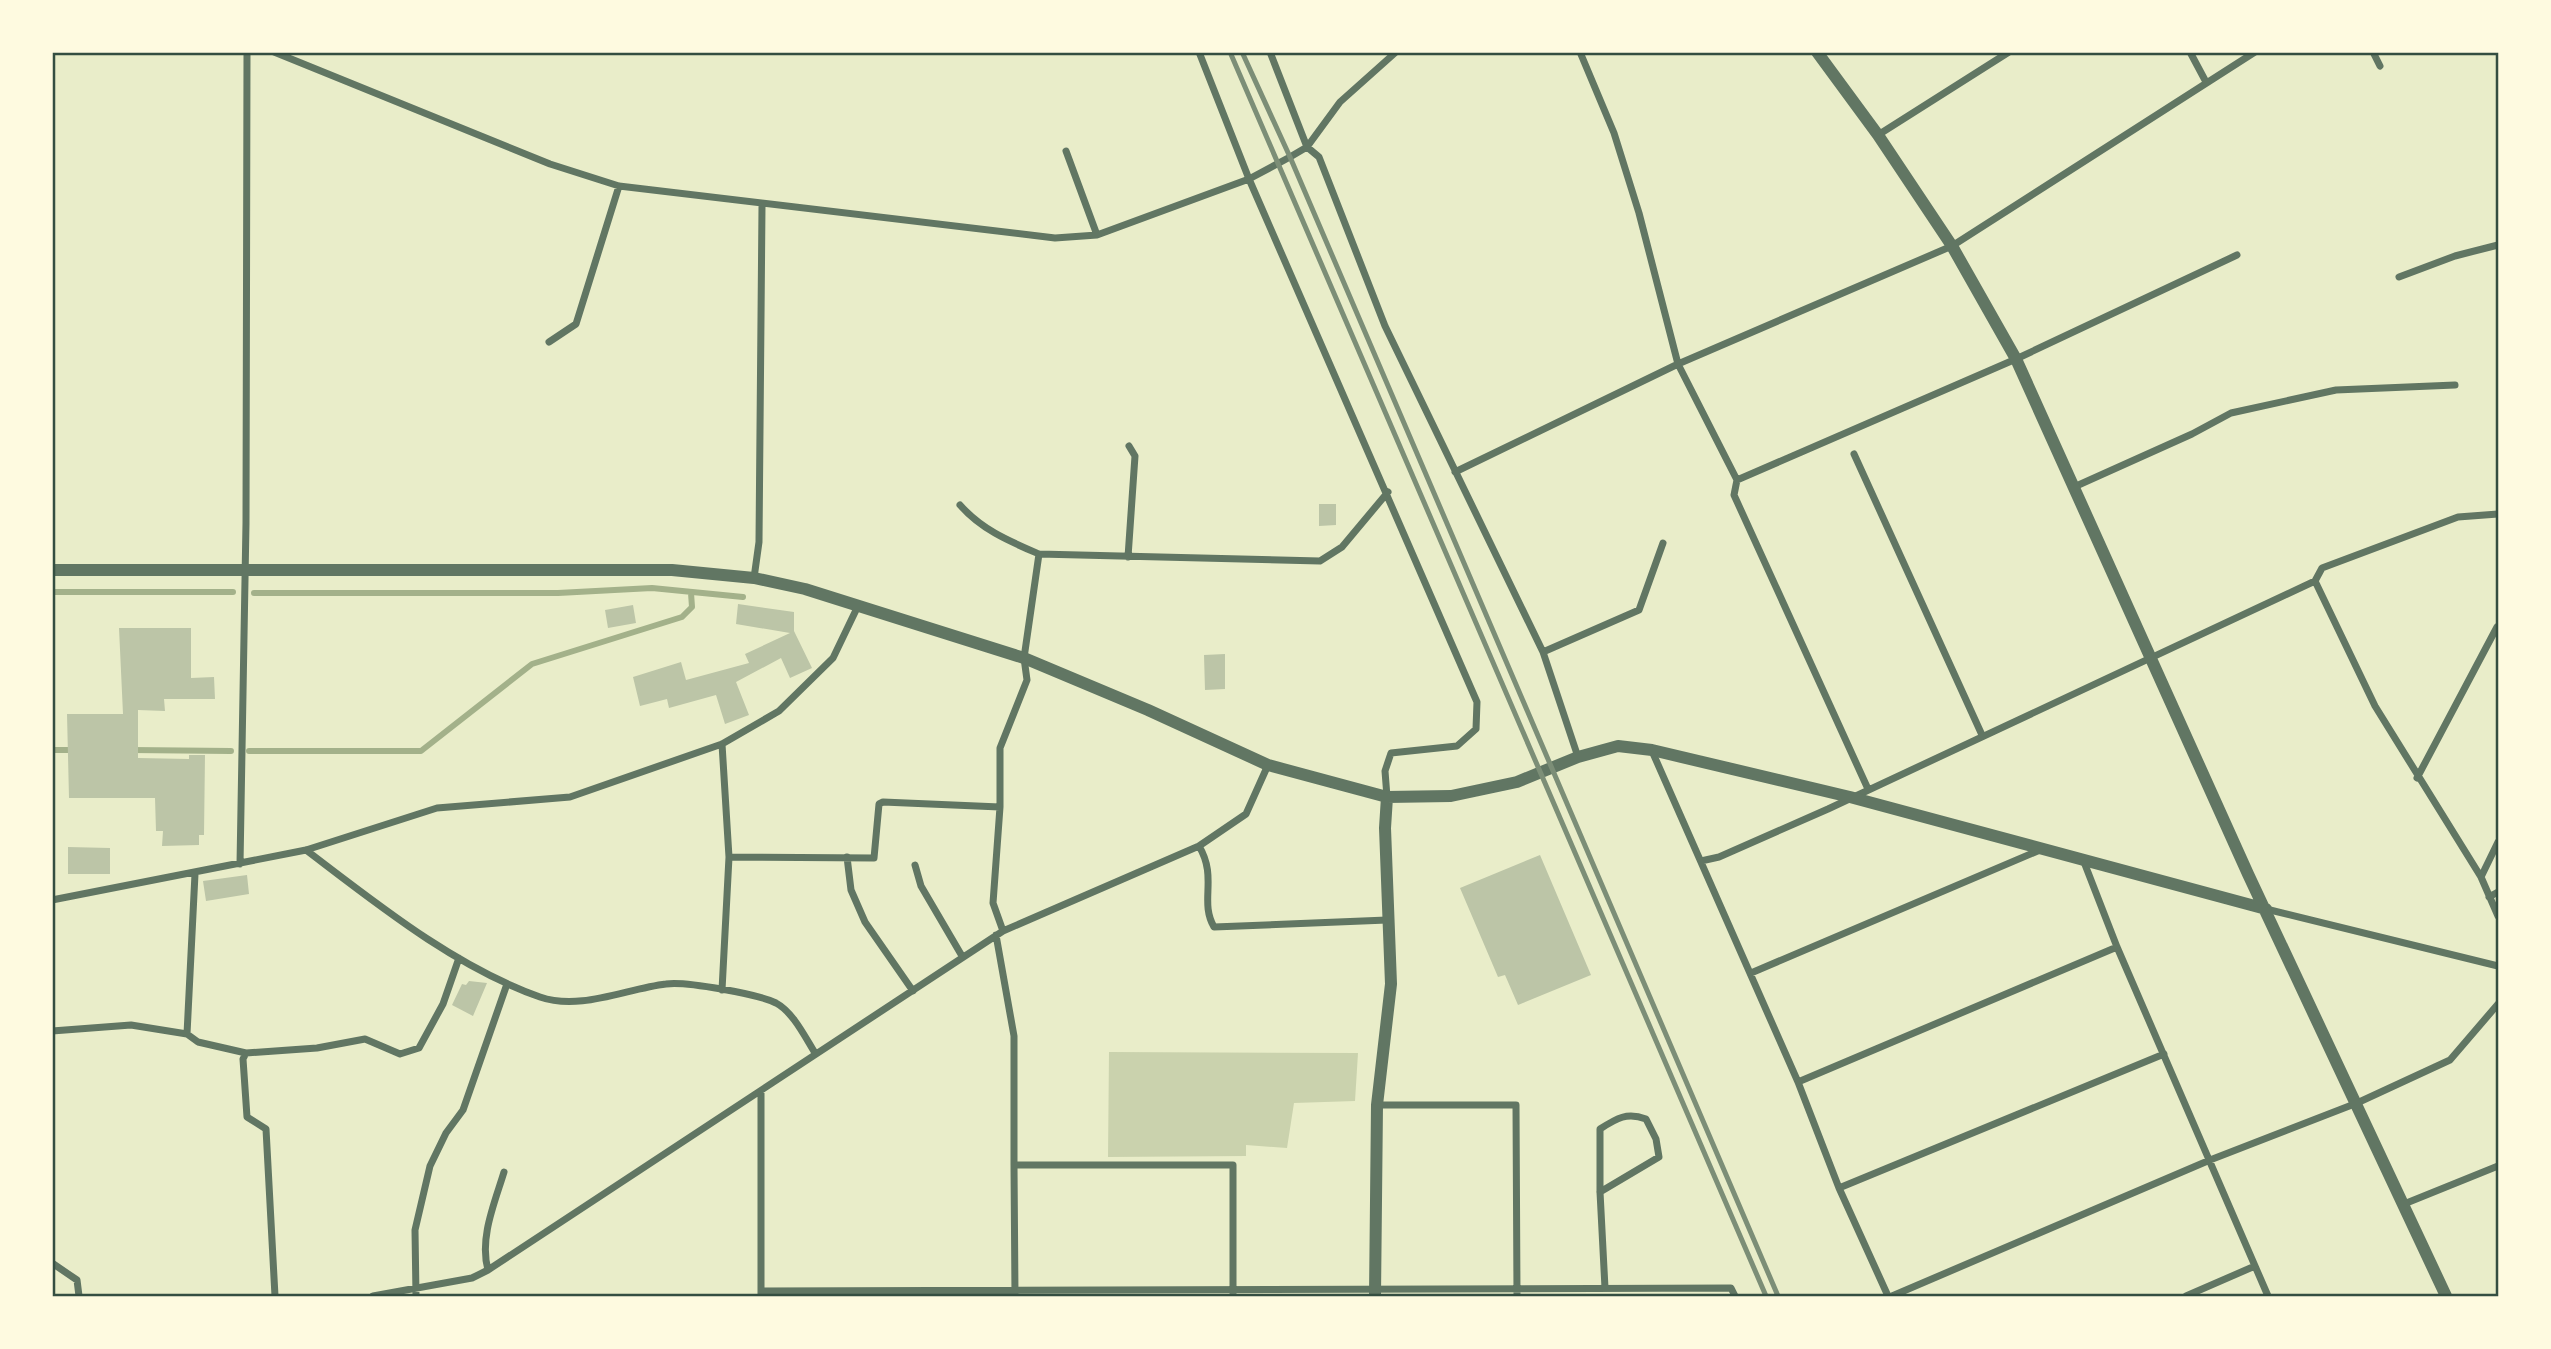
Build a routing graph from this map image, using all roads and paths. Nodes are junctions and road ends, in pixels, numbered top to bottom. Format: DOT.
graph roads {
  1 [pos="247,52"];
  2 [pos="274,52"];
  3 [pos="1199,52"];
  4 [pos="1270,52"];
  5 [pos="1396,52"];
  6 [pos="1580,52"];
  7 [pos="1817,52"];
  8 [pos="2010,52"];
  9 [pos="2190,52"];
  10 [pos="2255,52"];
  11 [pos="2373,52"];
  12 [pos="2380,66"];
  13 [pos="2206,82"];
  14 [pos="1878,135"];
  15 [pos="1307,147"];
  16 [pos="1066,151"];
  17 [pos="1249,179"];
  18 [pos="619,186"];
  19 [pos="762,206"];
  20 [pos="1097,235"];
  21 [pos="2498,245"];
  22 [pos="1952,246"];
  23 [pos="2237,255"];
  24 [pos="2399,277"];
  25 [pos="549,342"];
  26 [pos="2016,359"];
  27 [pos="1678,363"];
  28 [pos="2455,385"];
  29 [pos="1129,446"];
  30 [pos="1854,454"];
  31 [pos="1455,472"];
  32 [pos="1737,481"];
  33 [pos="2074,487"];
  34 [pos="1388,492"];
  35 [pos="960,505"];
  36 [pos="2498,514"];
  37 [pos="1663,544"];
  38 [pos="1039,554"];
  39 [pos="1128,557"];
  40 [pos="52,570"];
  41 [pos="245,570"];
  42 [pos="754,578"];
  43 [pos="2315,581"];
  44 [pos="857,608"];
  45 [pos="2497,627"];
  46 [pos="1543,652"];
  47 [pos="2150,657"];
  48 [pos="1024,658"];
  49 [pos="1982,735"];
  50 [pos="722,744"];
  51 [pos="1652,750"];
  52 [pos="1578,757"];
  53 [pos="1268,765"];
  54 [pos="2417,778"];
  55 [pos="1868,789"];
  56 [pos="1387,797"];
  57 [pos="1850,797"];
  58 [pos="1000,807"];
  59 [pos="2498,842"];
  60 [pos="1199,846"];
  61 [pos="2042,849"];
  62 [pos="306,850"];
  63 [pos="729,857"];
  64 [pos="848,858"];
  65 [pos="1701,861"];
  66 [pos="2084,862"];
  67 [pos="240,864"];
  68 [pos="915,865"];
  69 [pos="195,874"];
  70 [pos="2481,877"];
  71 [pos="2498,892"];
  72 [pos="2489,897"];
  73 [pos="52,900"];
  74 [pos="2266,909"];
  75 [pos="2498,916"];
  76 [pos="1387,920"];
  77 [pos="1000,933"];
  78 [pos="2117,947"];
  79 [pos="962,956"];
  80 [pos="459,958"];
  81 [pos="2498,965"];
  82 [pos="1751,973"];
  83 [pos="507,984"];
  84 [pos="722,990"];
  85 [pos="913,991"];
  86 [pos="2498,1004"];
  87 [pos="52,1031"];
  88 [pos="187,1034"];
  89 [pos="246,1053"];
  90 [pos="815,1053"];
  91 [pos="2164,1054"];
  92 [pos="1798,1082"];
  93 [pos="761,1093"];
  94 [pos="2357,1103"];
  95 [pos="1377,1105"];
  96 [pos="2210,1160"];
  97 [pos="1014,1165"];
  98 [pos="2498,1166"];
  99 [pos="504,1171"];
  100 [pos="1839,1188"];
  101 [pos="1600,1192"];
  102 [pos="2404,1205"];
  103 [pos="52,1263"];
  104 [pos="2255,1266"];
  105 [pos="488,1270"];
  106 [pos="416,1287"];
  107 [pos="1605,1288"];
  108 [pos="1517,1292"];
  109 [pos="885,1293"];
  110 [pos="1015,1293"];
  111 [pos="1121,1293"];
  112 [pos="1233,1293"];
  113 [pos="1375,1293"];
  114 [pos="761,1294"];
  115 [pos="79,1297"];
  116 [pos="275,1297"];
  117 [pos="373,1297"];
  118 [pos="416,1297"];
  119 [pos="1735,1297"];
  120 [pos="1890,1297"];
  121 [pos="2186,1297"];
  122 [pos="2268,1297"];
  123 [pos="2446,1297"];
  1 -- 41 [label="street"];
  2 -- 18 [label="street"];
  3 -- 17 [label="street"];
  4 -- 15 [label="street"];
  5 -- 15 [label="street"];
  6 -- 27 [label="street"];
  7 -- 14 [label="street"];
  8 -- 14 [label="street"];
  9 -- 13 [label="street"];
  10 -- 13 [label="street"];
  11 -- 12 [label="street"];
  13 -- 22 [label="street"];
  14 -- 22 [label="street"];
  15 -- 17 [label="street"];
  15 -- 31 [label="street"];
  16 -- 20 [label="street"];
  17 -- 20 [label="street"];
  17 -- 34 [label="street"];
  18 -- 19 [label="street"];
  18 -- 25 [label="street"];
  19 -- 20 [label="street"];
  19 -- 42 [label="street"];
  21 -- 24 [label="street"];
  22 -- 26 [label="street"];
  22 -- 27 [label="street"];
  23 -- 26 [label="street"];
  26 -- 32 [label="street"];
  26 -- 33 [label="street"];
  27 -- 31 [label="street"];
  27 -- 32 [label="street"];
  28 -- 33 [label="street"];
  29 -- 39 [label="street"];
  30 -- 49 [label="street"];
  31 -- 46 [label="street"];
  32 -- 55 [label="street"];
  33 -- 47 [label="street"];
  34 -- 39 [label="street"];
  34 -- 56 [label="street"];
  35 -- 38 [label="street"];
  36 -- 43 [label="street"];
  37 -- 46 [label="street"];
  38 -- 39 [label="street"];
  38 -- 48 [label="street"];
  40 -- 41 [label="street"];
  41 -- 42 [label="street"];
  41 -- 67 [label="street"];
  42 -- 44 [label="street"];
  43 -- 47 [label="street"];
  43 -- 54 [label="street"];
  44 -- 48 [label="street"];
  44 -- 50 [label="street"];
  45 -- 54 [label="street"];
  46 -- 52 [label="street"];
  47 -- 49 [label="street"];
  47 -- 74 [label="street"];
  48 -- 53 [label="street"];
  48 -- 58 [label="street"];
  49 -- 55 [label="street"];
  50 -- 62 [label="street"];
  50 -- 63 [label="street"];
  51 -- 52 [label="street"];
  51 -- 57 [label="street"];
  51 -- 65 [label="street"];
  52 -- 56 [label="street"];
  53 -- 56 [label="street"];
  53 -- 60 [label="street"];
  54 -- 70 [label="street"];
  55 -- 57 [label="street"];
  56 -- 76 [label="street"];
  57 -- 61 [label="street"];
  57 -- 65 [label="street"];
  58 -- 64 [label="street"];
  58 -- 77 [label="street"];
  59 -- 70 [label="street"];
  60 -- 76 [label="street"];
  60 -- 77 [label="street"];
  61 -- 66 [label="street"];
  61 -- 82 [label="street"];
  62 -- 67 [label="street"];
  62 -- 80 [label="street"];
  63 -- 64 [label="street"];
  63 -- 84 [label="street"];
  64 -- 85 [label="street"];
  65 -- 82 [label="street"];
  66 -- 74 [label="street"];
  66 -- 78 [label="street"];
  67 -- 69 [label="street"];
  68 -- 79 [label="street"];
  69 -- 73 [label="street"];
  69 -- 88 [label="street"];
  70 -- 72 [label="street"];
  71 -- 72 [label="street"];
  72 -- 75 [label="street"];
  74 -- 81 [label="street"];
  74 -- 94 [label="street"];
  76 -- 95 [label="street"];
  77 -- 79 [label="street"];
  77 -- 97 [label="street"];
  78 -- 91 [label="street"];
  78 -- 92 [label="street"];
  79 -- 85 [label="street"];
  80 -- 83 [label="street"];
  80 -- 89 [label="street"];
  82 -- 92 [label="street"];
  83 -- 84 [label="street"];
  83 -- 106 [label="street"];
  84 -- 90 [label="street"];
  85 -- 90 [label="street"];
  86 -- 94 [label="street"];
  87 -- 88 [label="street"];
  88 -- 89 [label="street"];
  89 -- 116 [label="street"];
  90 -- 93 [label="street"];
  91 -- 96 [label="street"];
  91 -- 100 [label="street"];
  92 -- 100 [label="street"];
  93 -- 105 [label="street"];
  93 -- 114 [label="street"];
  94 -- 96 [label="street"];
  94 -- 102 [label="street"];
  95 -- 108 [label="street"];
  95 -- 113 [label="street"];
  96 -- 104 [label="street"];
  96 -- 120 [label="street"];
  97 -- 110 [label="street"];
  97 -- 112 [label="street"];
  98 -- 102 [label="street"];
  99 -- 105 [label="street"];
  100 -- 120 [label="street"];
  101 -- 101 [label="street"];
  101 -- 107 [label="street"];
  102 -- 123 [label="street"];
  103 -- 115 [label="street"];
  104 -- 121 [label="street"];
  104 -- 122 [label="street"];
  105 -- 106 [label="street"];
  106 -- 117 [label="street"];
  106 -- 118 [label="street"];
  107 -- 108 [label="street"];
  107 -- 119 [label="street"];
  108 -- 113 [label="street"];
  109 -- 110 [label="street"];
  109 -- 114 [label="street"];
  110 -- 111 [label="street"];
  111 -- 112 [label="street"];
  112 -- 113 [label="street"];
}
